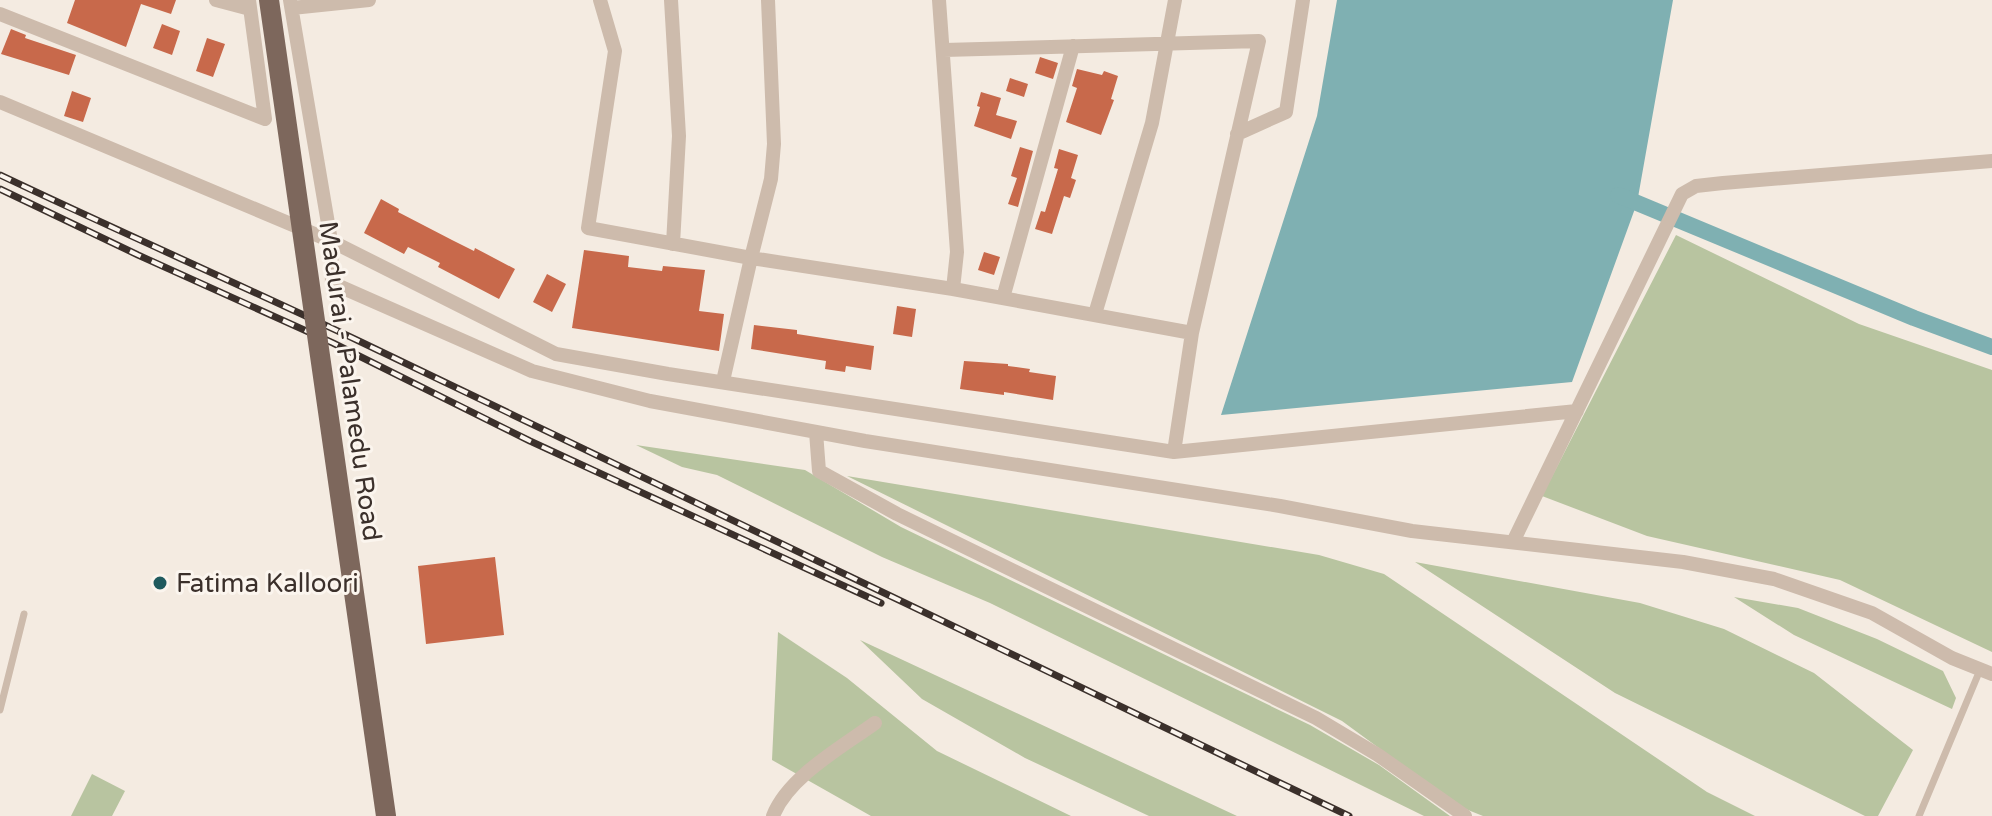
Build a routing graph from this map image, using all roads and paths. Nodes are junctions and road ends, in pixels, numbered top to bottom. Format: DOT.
graph roads {
  1 [pos="216,0"];
  2 [pos="369,0"];
  3 [pos="600,0"];
  4 [pos="671,0"];
  5 [pos="768,0"];
  6 [pos="939,0"];
  7 [pos="1175,0"];
  8 [pos="1303,0"];
  9 [pos="256,3"];
  10 [pos="291,4"];
  11 [pos="0,14"];
  12 [pos="1166,44"];
  13 [pos="1073,46"];
  14 [pos="944,50"];
  15 [pos="0,102"];
  16 [pos="1237,134"];
  17 [pos="1992,161"];
  18 [pos="331,241"];
  19 [pos="673,244"];
  20 [pos="751,258"];
  21 [pos="953,289"];
  22 [pos="1003,298"];
  23 [pos="1095,314"];
  24 [pos="1192,333"];
  25 [pos="723,381"];
  26 [pos="1577,411"];
  27 [pos="816,432"];
  28 [pos="1174,452"];
  29 [pos="1513,542"];
  30 [pos="24,614"];
  31 [pos="1986,672"];
  32 [pos="0,710"];
  33 [pos="875,723"];
  34 [pos="386,816"];
  35 [pos="773,816"];
  36 [pos="1465,816"];
  37 [pos="1919,816"];
  1 -- 9 [label="street"];
  2 -- 10 [label="street"];
  3 -- 19 [label="street"];
  4 -- 19 [label="street"];
  5 -- 20 [label="street"];
  6 -- 14 [label="street"];
  7 -- 12 [label="street"];
  8 -- 16 [label="street"];
  9 -- 11 [label="street"];
  9 -- 34 [label="main road, Madurai - Palamedu Road, bridge"];
  10 -- 18 [label="street"];
  12 -- 13 [label="street"];
  12 -- 16 [label="street"];
  12 -- 23 [label="street"];
  13 -- 14 [label="street"];
  13 -- 22 [label="street"];
  14 -- 21 [label="street"];
  15 -- 18 [label="street"];
  16 -- 24 [label="street"];
  17 -- 26 [label="street"];
  18 -- 25 [label="street"];
  18 -- 27 [label="street"];
  19 -- 20 [label="street"];
  20 -- 21 [label="street"];
  20 -- 25 [label="street"];
  21 -- 22 [label="street"];
  22 -- 23 [label="street"];
  23 -- 24 [label="street"];
  24 -- 28 [label="street"];
  25 -- 28 [label="street"];
  26 -- 28 [label="street"];
  26 -- 29 [label="street"];
  27 -- 29 [label="street"];
  27 -- 36 [label="street"];
  29 -- 31 [label="street"];
  30 -- 32 [label="lane"];
  31 -- 37 [label="lane"];
  33 -- 35 [label="street"];
}
